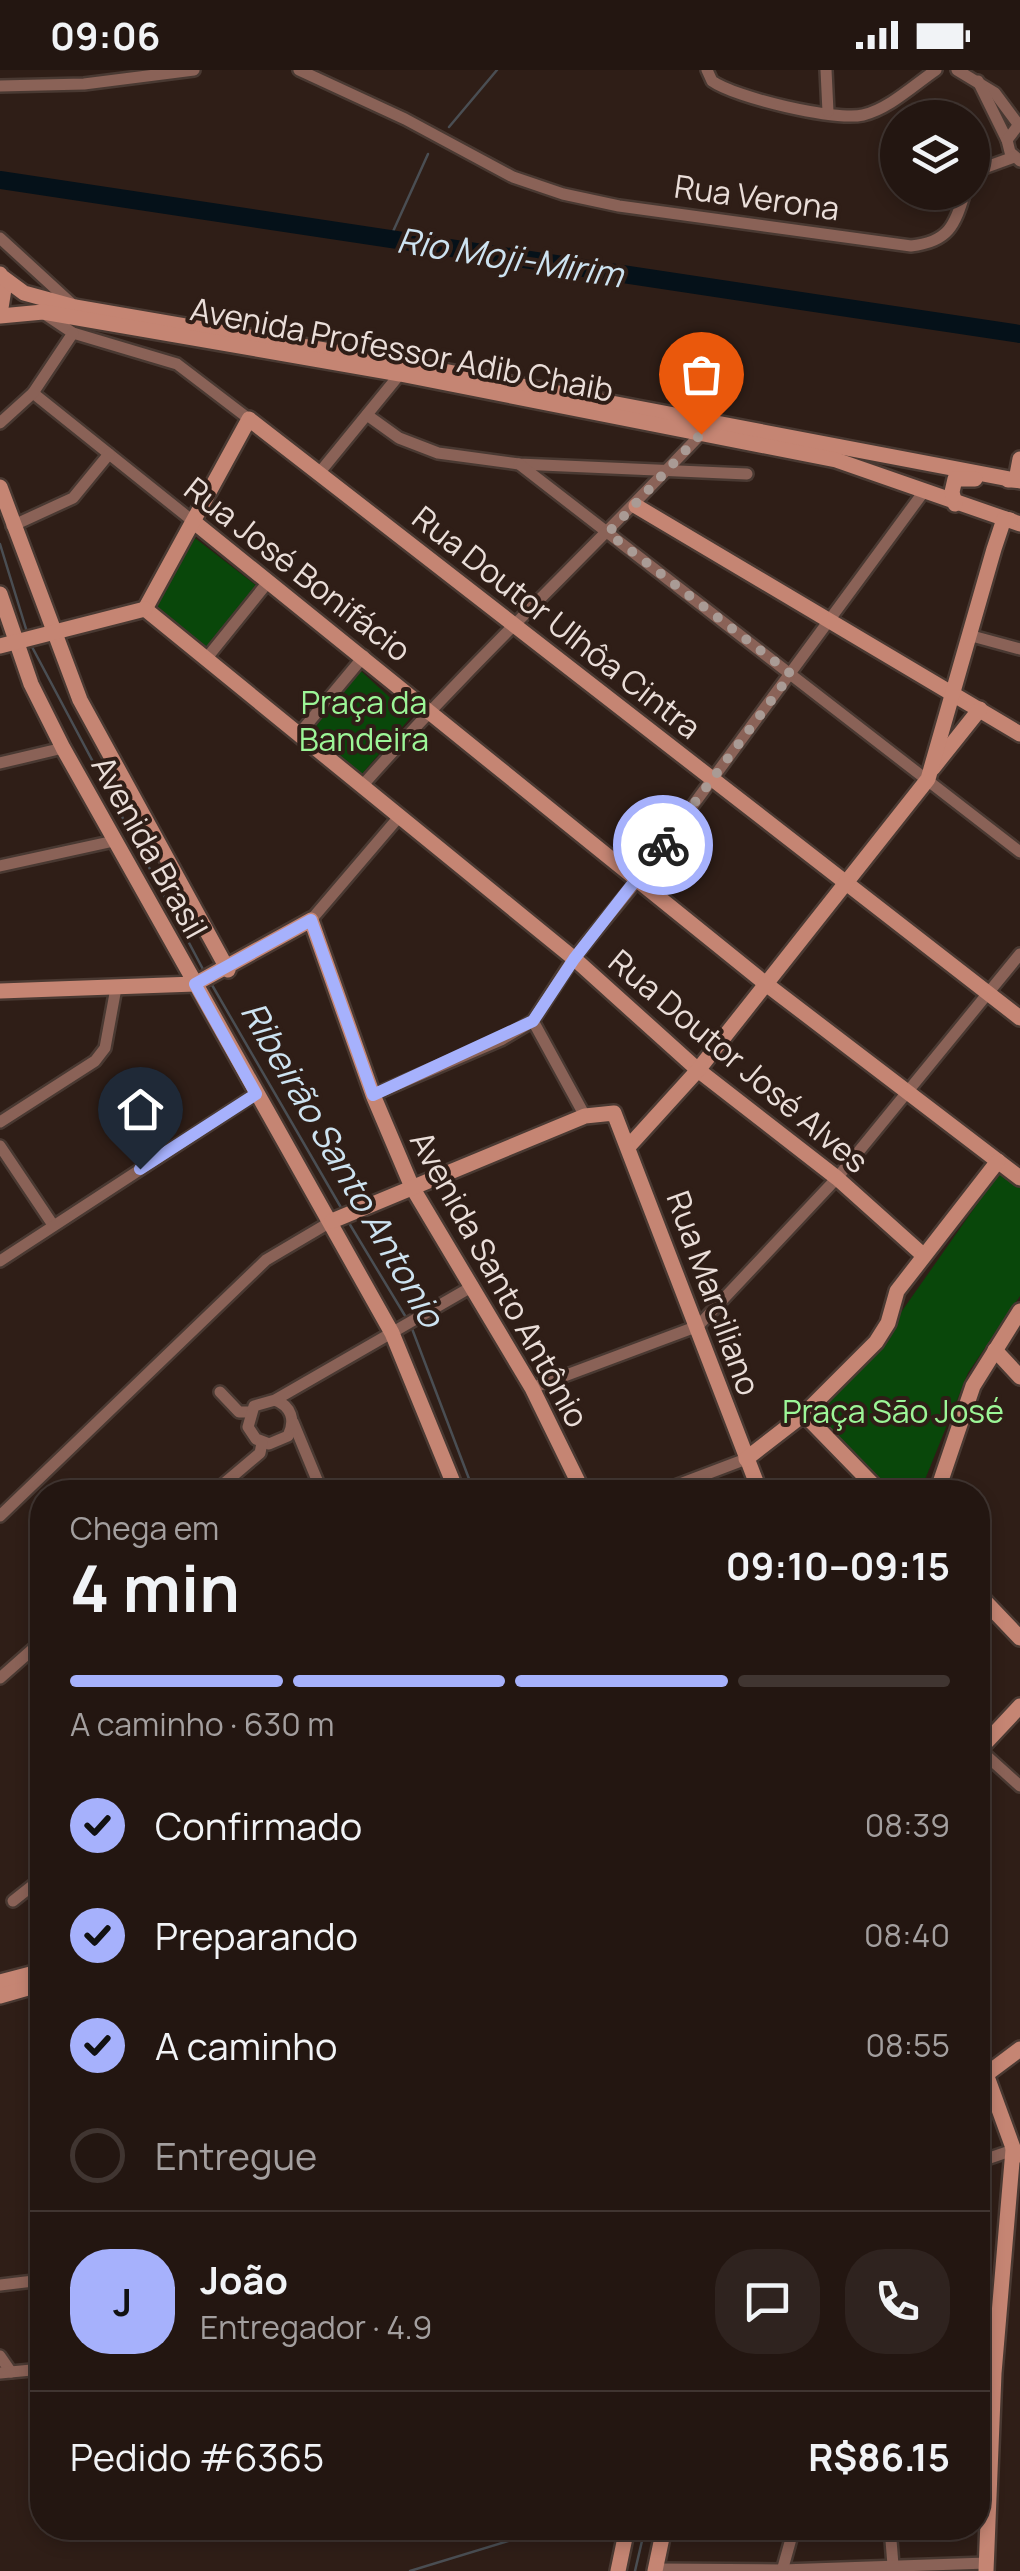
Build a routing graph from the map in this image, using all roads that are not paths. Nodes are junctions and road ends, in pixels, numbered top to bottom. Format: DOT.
graph roads {
  1 [pos="194,70"];
  2 [pos="299,70"];
  3 [pos="708,70"];
  4 [pos="826,70"];
  5 [pos="936,70"];
  6 [pos="956,70"];
  7 [pos="978,81"];
  8 [pos="0,86"];
  9 [pos="828,112"];
  10 [pos="1019,124"];
  11 [pos="1007,140"];
  12 [pos="1017,159"];
  13 [pos="990,166"];
  14 [pos="958,210"];
  15 [pos="0,238"];
  16 [pos="0,275"];
  17 [pos="75,307"];
  18 [pos="43,312"];
  19 [pos="0,315"];
  20 [pos="73,332"];
  21 [pos="400,374"];
  22 [pos="32,394"];
  23 [pos="368,414"];
  24 [pos="249,419"];
  25 [pos="0,424"];
  26 [pos="701,434"];
  27 [pos="109,454"];
  28 [pos="1020,460"];
  29 [pos="519,464"];
  30 [pos="668,469"];
  31 [pos="320,472"];
  32 [pos="747,474"];
  33 [pos="955,479"];
  34 [pos="1018,480"];
  35 [pos="0,487"];
  36 [pos="924,490"];
  37 [pos="955,504"];
  38 [pos="636,506"];
  39 [pos="194,522"];
  40 [pos="1015,522"];
  41 [pos="12,526"];
  42 [pos="608,533"];
  43 [pos="268,582"];
  44 [pos="0,594"];
  45 [pos="145,608"];
  46 [pos="830,622"];
  47 [pos="515,626"];
  48 [pos="47,634"];
  49 [pos="972,636"];
  50 [pos="12,643"];
  51 [pos="1020,650"];
  52 [pos="364,656"];
  53 [pos="206,659"];
  54 [pos="791,674"];
  55 [pos="953,693"];
  56 [pos="430,709"];
  57 [pos="980,710"];
  58 [pos="299,734"];
  59 [pos="1020,734"];
  60 [pos="63,748"];
  61 [pos="0,764"];
  62 [pos="931,774"];
  63 [pos="711,777"];
  64 [pos="362,786"];
  65 [pos="398,818"];
  66 [pos="114,841"];
  67 [pos="1020,852"];
  68 [pos="0,866"];
  69 [pos="638,880"];
  70 [pos="846,884"];
  71 [pos="311,920"];
  72 [pos="1020,954"];
  73 [pos="574,959"];
  74 [pos="212,977"];
  75 [pos="766,984"];
  76 [pos="116,988"];
  77 [pos="0,991"];
  78 [pos="988,994"];
  79 [pos="1020,1018"];
  80 [pos="533,1021"];
  81 [pos="698,1070"];
  82 [pos="907,1092"];
  83 [pos="256,1094"];
  84 [pos="373,1095"];
  85 [pos="585,1116"];
  86 [pos="0,1122"];
  87 [pos="0,1146"];
  88 [pos="629,1146"];
  89 [pos="998,1162"];
  90 [pos="837,1178"];
  91 [pos="1020,1178"];
  92 [pos="412,1187"];
  93 [pos="336,1219"];
  94 [pos="54,1225"];
  95 [pos="923,1254"];
  96 [pos="0,1261"];
  97 [pos="474,1286"];
  98 [pos="1020,1311"];
  99 [pos="698,1326"];
  100 [pos="398,1331"];
  101 [pos="995,1350"];
  102 [pos="1020,1377"];
  103 [pos="532,1388"];
  104 [pos="220,1392"];
  105 [pos="275,1400"];
  106 [pos="250,1412"];
  107 [pos="804,1414"];
  108 [pos="292,1422"];
  109 [pos="262,1442"];
  110 [pos="746,1459"];
  111 [pos="37,1480"];
  112 [pos="228,1480"];
  113 [pos="317,1480"];
  114 [pos="453,1480"];
  115 [pos="577,1480"];
  116 [pos="691,1480"];
  117 [pos="755,1480"];
  118 [pos="868,1480"];
  119 [pos="941,1480"];
  120 [pos="30,1487"];
  121 [pos="0,1516"];
  122 [pos="990,1607"];
  123 [pos="1020,1638"];
  124 [pos="30,1652"];
  125 [pos="0,1678"];
  126 [pos="1020,1706"];
  127 [pos="990,1737"];
  128 [pos="990,1760"];
  129 [pos="1020,1786"];
  130 [pos="30,1888"];
  131 [pos="14,1901"];
  132 [pos="30,1975"];
  133 [pos="0,1982"];
  134 [pos="30,1987"];
  135 [pos="0,1996"];
  136 [pos="1020,2048"];
  137 [pos="990,2072"];
  138 [pos="990,2097"];
  139 [pos="1013,2150"];
  140 [pos="990,2158"];
  141 [pos="1020,2167"];
  142 [pos="30,2281"];
  143 [pos="0,2284"];
  144 [pos="0,2356"];
  145 [pos="30,2370"];
  146 [pos="5,2372"];
  147 [pos="994,2373"];
  148 [pos="990,2374"];
  149 [pos="990,2470"];
  150 [pos="624,2540"];
  151 [pos="661,2540"];
  152 [pos="791,2540"];
  153 [pos="891,2540"];
  154 [pos="987,2540"];
  155 [pos="893,2566"];
  156 [pos="986,2567"];
  157 [pos="655,2570"];
  158 [pos="618,2571"];
  159 [pos="782,2571"];
  1 -- 8 [label="street"];
  2 -- 14 [label="street, Rua Verona"];
  3 -- 9 [label="street"];
  4 -- 9 [label="street"];
  5 -- 9 [label="street"];
  6 -- 7 [label="street"];
  7 -- 10 [label="street"];
  7 -- 11 [label="street"];
  10 -- 11 [label="street"];
  11 -- 12 [label="street"];
  12 -- 13 [label="street"];
  15 -- 17 [label="street"];
  16 -- 17 [label="street, Avenida Professor Adib Chaib"];
  16 -- 19 [label="street"];
  17 -- 34 [label="street, Avenida Professor Adib Chaib"];
  18 -- 19 [label="street, Avenida Professor Adib Chaib"];
  18 -- 20 [label="street"];
  18 -- 21 [label="street, Avenida Professor Adib Chaib"];
  20 -- 22 [label="street"];
  20 -- 24 [label="street"];
  21 -- 23 [label="street"];
  21 -- 26 [label="street, Avenida Professor Adib Chaib"];
  22 -- 25 [label="street"];
  22 -- 27 [label="street, Rua José Bonifácio"];
  23 -- 29 [label="street"];
  23 -- 31 [label="street"];
  24 -- 31 [label="street, Rua Doutor Ulhôa Cintra"];
  24 -- 39 [label="street"];
  26 -- 30 [label="street"];
  26 -- 36 [label="street, Avenida Professor Adib Chaib"];
  27 -- 39 [label="street, Rua José Bonifácio"];
  27 -- 41 [label="street"];
  28 -- 34 [label="street"];
  29 -- 30 [label="street"];
  29 -- 42 [label="street"];
  30 -- 32 [label="street"];
  30 -- 38 [label="street"];
  31 -- 47 [label="street, Rua Doutor Ulhôa Cintra"];
  33 -- 34 [label="street"];
  33 -- 36 [label="street"];
  33 -- 37 [label="street"];
  35 -- 41 [label="street, Avenida Brasil"];
  36 -- 37 [label="street, Avenida Professor Adib Chaib"];
  36 -- 46 [label="street"];
  37 -- 40 [label="street, Avenida Professor Adib Chaib"];
  38 -- 42 [label="street"];
  38 -- 46 [label="street"];
  39 -- 43 [label="street, Rua José Bonifácio"];
  39 -- 45 [label="street"];
  40 -- 49 [label="street"];
  41 -- 48 [label="street, Avenida Brasil"];
  42 -- 47 [label="street"];
  42 -- 54 [label="street"];
  43 -- 52 [label="street, Rua José Bonifácio"];
  43 -- 53 [label="street"];
  44 -- 50 [label="street, Avenida Brasil"];
  45 -- 48 [label="street"];
  45 -- 53 [label="street, Rua Doutor José Alves"];
  46 -- 54 [label="street"];
  46 -- 55 [label="street"];
  47 -- 56 [label="street"];
  47 -- 63 [label="street, Rua Doutor Ulhôa Cintra"];
  48 -- 50 [label="street"];
  48 -- 74 [label="street, Avenida Brasil"];
  49 -- 51 [label="street"];
  49 -- 55 [label="street"];
  50 -- 60 [label="street, Avenida Brasil"];
  52 -- 56 [label="street, Rua José Bonifácio"];
  52 -- 58 [label="street"];
  53 -- 58 [label="street, Rua Doutor José Alves"];
  54 -- 62 [label="street"];
  54 -- 63 [label="street"];
  55 -- 57 [label="street"];
  55 -- 62 [label="street"];
  56 -- 64 [label="street"];
  56 -- 69 [label="street, Rua José Bonifácio"];
  57 -- 59 [label="street"];
  57 -- 62 [label="street"];
  58 -- 64 [label="street, Rua Doutor José Alves"];
  60 -- 61 [label="street"];
  60 -- 66 [label="street, Avenida Brasil"];
  62 -- 67 [label="street"];
  62 -- 70 [label="street"];
  63 -- 69 [label="street"];
  63 -- 70 [label="street, Rua Doutor Ulhôa Cintra"];
  64 -- 65 [label="street, Rua Doutor José Alves"];
  65 -- 71 [label="street"];
  65 -- 73 [label="street, Rua Doutor José Alves"];
  66 -- 68 [label="street"];
  66 -- 74 [label="street, Avenida Brasil"];
  69 -- 73 [label="street"];
  69 -- 75 [label="street, Rua José Bonifácio"];
  70 -- 75 [label="street"];
  70 -- 78 [label="street, Rua Doutor Ulhôa Cintra"];
  71 -- 74 [label="street"];
  71 -- 84 [label="street, Avenida Santo Antônio"];
  72 -- 78 [label="street"];
  73 -- 80 [label="street"];
  73 -- 81 [label="street, Rua Doutor José Alves"];
  74 -- 76 [label="street"];
  74 -- 83 [label="street, Avenida Brasil"];
  75 -- 81 [label="street"];
  75 -- 82 [label="street, Rua José Bonifácio"];
  76 -- 77 [label="street"];
  76 -- 86 [label="street"];
  78 -- 79 [label="street, Rua Doutor Ulhôa Cintra"];
  78 -- 82 [label="street"];
  80 -- 84 [label="street"];
  80 -- 85 [label="street"];
  81 -- 88 [label="street"];
  81 -- 90 [label="street, Rua Doutor José Alves"];
  82 -- 89 [label="street, Rua José Bonifácio"];
  82 -- 90 [label="street"];
  83 -- 93 [label="street, Avenida Brasil"];
  83 -- 94 [label="street"];
  84 -- 92 [label="street, Avenida Santo Antônio"];
  85 -- 88 [label="street, Rua Marciliano"];
  85 -- 92 [label="street"];
  87 -- 94 [label="street"];
  88 -- 99 [label="street, Rua Marciliano"];
  89 -- 91 [label="street, Rua José Bonifácio"];
  89 -- 95 [label="street"];
  90 -- 95 [label="street, Rua Doutor José Alves"];
  90 -- 99 [label="street"];
  92 -- 93 [label="street"];
  92 -- 97 [label="street, Avenida Santo Antônio"];
  93 -- 100 [label="street, Avenida Brasil"];
  93 -- 111 [label="street"];
  94 -- 96 [label="street"];
  95 -- 107 [label="street"];
  97 -- 100 [label="street"];
  97 -- 103 [label="street, Avenida Santo Antônio"];
  98 -- 101 [label="street"];
  99 -- 103 [label="street"];
  99 -- 110 [label="street, Rua Marciliano"];
  100 -- 105 [label="street"];
  100 -- 114 [label="street, Avenida Brasil"];
  101 -- 102 [label="street"];
  101 -- 119 [label="street"];
  103 -- 115 [label="street, Avenida Santo Antônio"];
  104 -- 106 [label="street"];
  105 -- 106 [label="street"];
  105 -- 108 [label="street"];
  106 -- 109 [label="street"];
  107 -- 110 [label="street"];
  107 -- 118 [label="street"];
  108 -- 109 [label="street"];
  108 -- 113 [label="street"];
  109 -- 112 [label="street"];
  110 -- 116 [label="street"];
  110 -- 117 [label="street, Rua Marciliano"];
  120 -- 121 [label="street"];
  122 -- 123 [label="street"];
  124 -- 125 [label="street"];
  126 -- 127 [label="street"];
  128 -- 129 [label="street"];
  130 -- 131 [label="street"];
  132 -- 133 [label="street"];
  134 -- 135 [label="street"];
  136 -- 137 [label="street"];
  138 -- 139 [label="street"];
  139 -- 140 [label="street"];
  139 -- 141 [label="street"];
  139 -- 147 [label="street"];
  142 -- 143 [label="street"];
  144 -- 146 [label="street"];
  145 -- 146 [label="street"];
  147 -- 148 [label="street"];
  147 -- 149 [label="street"];
  150 -- 158 [label="street"];
  151 -- 157 [label="street"];
  152 -- 159 [label="street"];
  153 -- 155 [label="street"];
  154 -- 156 [label="street"];
  155 -- 156 [label="street"];
  155 -- 159 [label="street"];
  157 -- 159 [label="street"];
}
